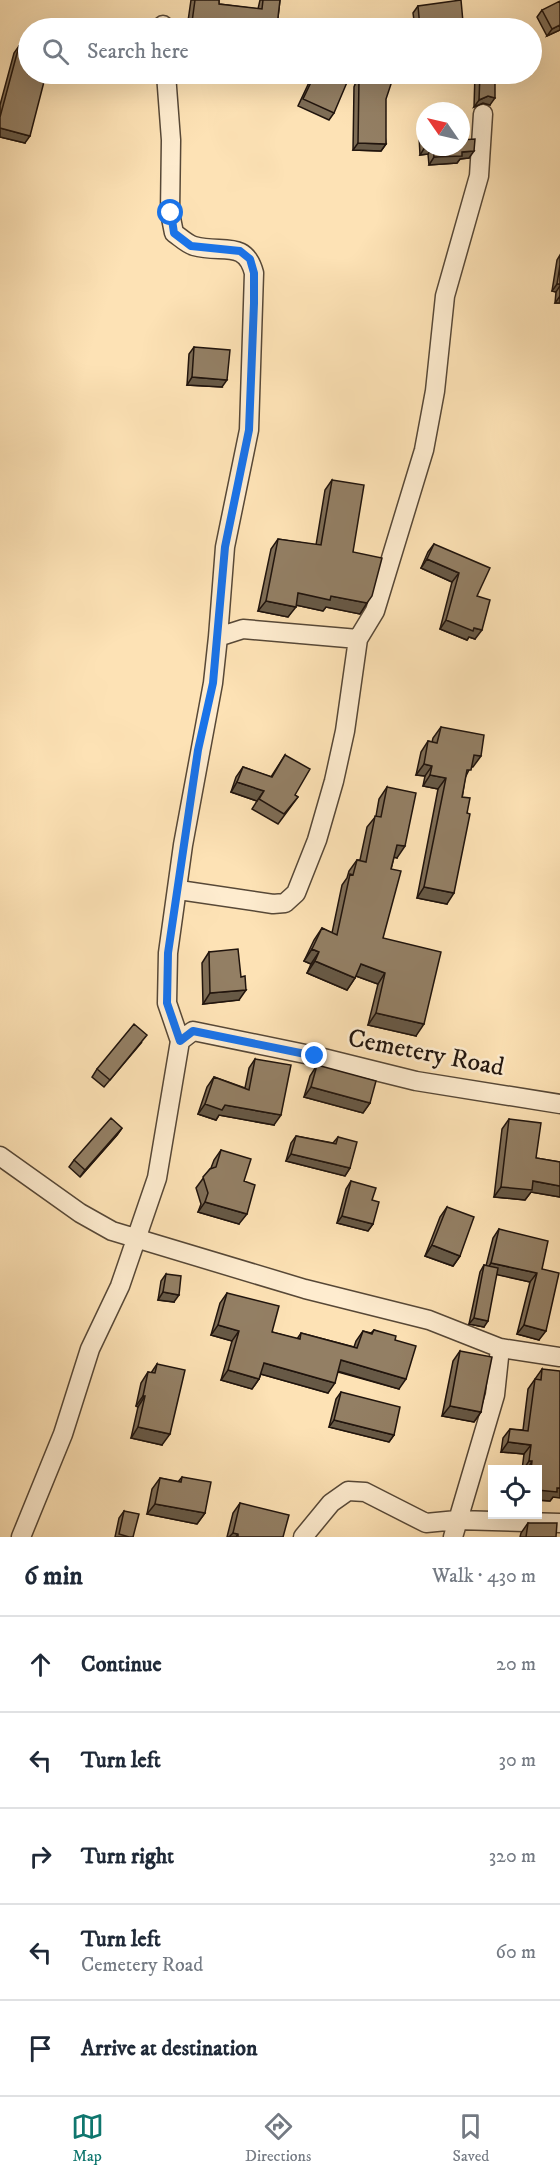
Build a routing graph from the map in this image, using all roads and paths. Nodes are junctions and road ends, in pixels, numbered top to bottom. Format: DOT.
graph roads {
  1 [pos="167,84"];
  2 [pos="483,114"];
  3 [pos="218,637"];
  4 [pos="358,639"];
  5 [pos="179,890"];
  6 [pos="180,1041"];
  7 [pos="560,1104"];
  8 [pos="0,1156"];
  9 [pos="135,1239"];
  10 [pos="500,1348"];
  11 [pos="560,1357"];
  12 [pos="560,1523"];
  13 [pos="455,1528"];
  14 [pos="21,1537"];
  15 [pos="303,1537"];
  1 -- 3 [label="street"];
  2 -- 4 [label="street"];
  3 -- 4 [label="street"];
  3 -- 5 [label="street"];
  4 -- 5 [label="street"];
  5 -- 6 [label="street"];
  6 -- 7 [label="street, Cemetery Road"];
  6 -- 9 [label="street"];
  8 -- 9 [label="street"];
  9 -- 10 [label="street"];
  9 -- 14 [label="street"];
  10 -- 11 [label="street"];
  10 -- 13 [label="street"];
  12 -- 13 [label="street"];
  13 -- 15 [label="street"];
}
